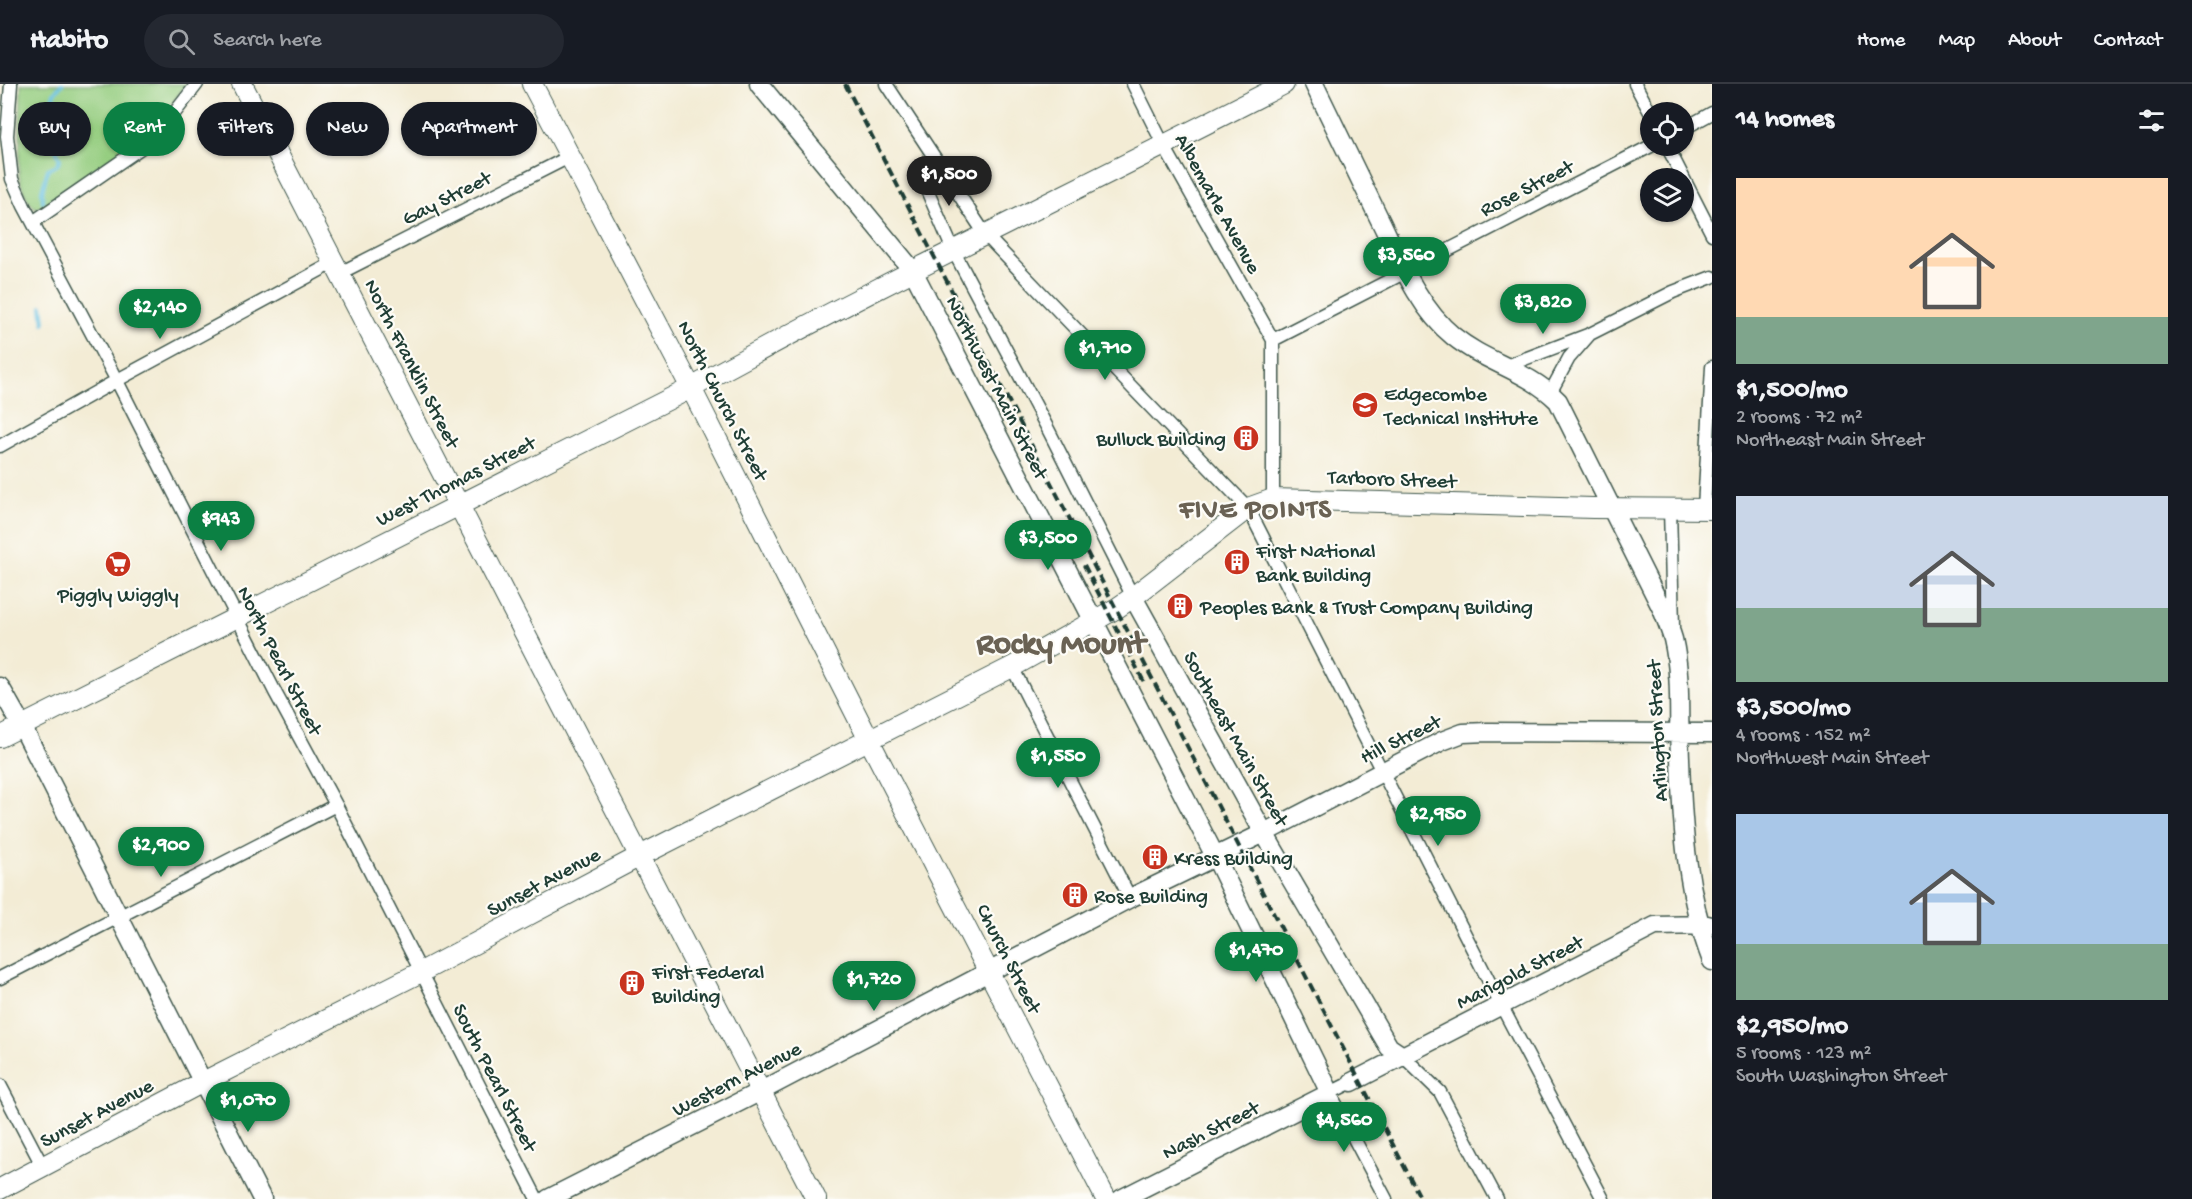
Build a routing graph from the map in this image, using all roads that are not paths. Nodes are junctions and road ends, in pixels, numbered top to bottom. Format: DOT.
graph roads {
  1 [pos="11,84"];
  2 [pos="197,84"];
  3 [pos="242,84"];
  4 [pos="532,84"];
  5 [pos="759,84"];
  6 [pos="886,84"];
  7 [pos="1134,84"];
  8 [pos="1284,84"];
  9 [pos="1314,84"];
  10 [pos="1635,84"];
  11 [pos="1645,102"];
  12 [pos="1712,113"];
  13 [pos="1694,123"];
  14 [pos="3,135"];
  15 [pos="1164,146"];
  16 [pos="1640,152"];
  17 [pos="1673,156"];
  18 [pos="570,157"];
  19 [pos="938,164"];
  20 [pos="33,222"];
  21 [pos="985,234"];
  22 [pos="1712,234"];
  23 [pos="953,250"];
  24 [pos="921,266"];
  25 [pos="338,268"];
  26 [pos="1405,271"];
  27 [pos="1712,277"];
  28 [pos="1590,334"];
  29 [pos="1273,340"];
  30 [pos="1506,366"];
  31 [pos="1712,367"];
  32 [pos="117,381"];
  33 [pos="691,388"];
  34 [pos="1550,393"];
  35 [pos="0,446"];
  36 [pos="1273,499"];
  37 [pos="459,505"];
  38 [pos="1248,508"];
  39 [pos="1613,508"];
  40 [pos="1670,508"];
  41 [pos="1708,508"];
  42 [pos="1133,597"];
  43 [pos="1101,617"];
  44 [pos="237,618"];
  45 [pos="1673,640"];
  46 [pos="1012,667"];
  47 [pos="0,687"];
  48 [pos="22,726"];
  49 [pos="1679,733"];
  50 [pos="1712,733"];
  51 [pos="0,737"];
  52 [pos="869,740"];
  53 [pos="1383,771"];
  54 [pos="336,805"];
  55 [pos="1264,833"];
  56 [pos="1231,848"];
  57 [pos="640,856"];
  58 [pos="1215,856"];
  59 [pos="1130,898"];
  60 [pos="118,917"];
  61 [pos="1706,925"];
  62 [pos="1712,961"];
  63 [pos="990,970"];
  64 [pos="421,972"];
  65 [pos="0,978"];
  66 [pos="1501,1005"];
  67 [pos="1404,1057"];
  68 [pos="203,1082"];
  69 [pos="1352,1082"];
  70 [pos="0,1085"];
  71 [pos="761,1091"];
  72 [pos="1330,1093"];
  73 [pos="43,1167"];
  74 [pos="0,1189"];
  75 [pos="262,1199"];
  76 [pos="537,1199"];
  77 [pos="548,1199"];
  78 [pos="816,1199"];
  79 [pos="1106,1199"];
  80 [pos="1121,1199"];
  81 [pos="1386,1199"];
  82 [pos="1497,1199"];
  83 [pos="1603,1199"];
  1 -- 14 [label="street, North Pearl Street"];
  2 -- 20 [label="street"];
  3 -- 25 [label="main road, North Franklin Street"];
  4 -- 18 [label="main road, North Church Street"];
  5 -- 24 [label="street, Northwest Main Street"];
  6 -- 19 [label="street"];
  7 -- 15 [label="street, Albemarle Avenue"];
  8 -- 15 [label="main road, West Thomas Street"];
  9 -- 26 [label="street"];
  10 -- 11 [label="street"];
  12 -- 13 [label="street"];
  14 -- 20 [label="street, North Pearl Street"];
  15 -- 21 [label="main road, West Thomas Street"];
  15 -- 29 [label="street, Albemarle Avenue"];
  16 -- 26 [label="street, Rose Street"];
  17 -- 22 [label="street"];
  18 -- 25 [label="street, Gay Street"];
  18 -- 33 [label="main road, North Church Street"];
  19 -- 21 [label="street"];
  19 -- 23 [label="street"];
  20 -- 32 [label="street, North Pearl Street"];
  21 -- 23 [label="main road, West Thomas Street"];
  21 -- 38 [label="street"];
  23 -- 24 [label="main road, West Thomas Street"];
  23 -- 42 [label="street"];
  24 -- 33 [label="main road, West Thomas Street"];
  24 -- 43 [label="street, Northwest Main Street"];
  25 -- 32 [label="street, Gay Street"];
  25 -- 37 [label="main road, North Franklin Street"];
  26 -- 29 [label="street, Rose Street"];
  26 -- 30 [label="street"];
  27 -- 28 [label="street"];
  28 -- 30 [label="street"];
  28 -- 34 [label="street"];
  29 -- 36 [label="street"];
  30 -- 34 [label="street"];
  31 -- 41 [label="street"];
  32 -- 35 [label="street, Gay Street"];
  32 -- 44 [label="street, North Pearl Street"];
  33 -- 37 [label="main road, West Thomas Street"];
  33 -- 52 [label="main road, North Church Street"];
  34 -- 39 [label="street, Arlington Street"];
  36 -- 38 [label="main road, Tarboro Street"];
  36 -- 39 [label="main road, Tarboro Street"];
  37 -- 44 [label="main road, West Thomas Street"];
  37 -- 57 [label="main road, North Franklin Street"];
  38 -- 42 [label="main road, Tarboro Street"];
  38 -- 53 [label="street"];
  39 -- 40 [label="main road, Tarboro Street"];
  39 -- 45 [label="street, Arlington Street"];
  40 -- 41 [label="main road, Tarboro Street"];
  40 -- 45 [label="street"];
  42 -- 43 [label="main road, Tarboro Street"];
  42 -- 55 [label="street, Southeast Main Street"];
  43 -- 46 [label="main road, Sunset Avenue"];
  43 -- 58 [label="street, Northwest Main Street"];
  44 -- 48 [label="main road, West Thomas Street"];
  44 -- 54 [label="street, North Pearl Street"];
  45 -- 49 [label="street, Arlington Street"];
  46 -- 52 [label="main road, Sunset Avenue"];
  46 -- 59 [label="street"];
  47 -- 48 [label="street"];
  48 -- 51 [label="main road, West Thomas Street"];
  48 -- 60 [label="street"];
  49 -- 50 [label="street, Hill Street"];
  49 -- 53 [label="street, Hill Street"];
  49 -- 61 [label="street, Arlington Street"];
  52 -- 57 [label="main road, Sunset Avenue"];
  52 -- 63 [label="main road, Church Street"];
  53 -- 55 [label="street, Hill Street"];
  53 -- 66 [label="street"];
  54 -- 60 [label="street"];
  54 -- 64 [label="street, North Pearl Street"];
  55 -- 56 [label="street, Hill Street"];
  55 -- 67 [label="street, Southeast Main Street"];
  56 -- 58 [label="street, Western Avenue"];
  57 -- 64 [label="main road, Sunset Avenue"];
  57 -- 71 [label="main road, North Franklin Street"];
  58 -- 59 [label="street, Western Avenue"];
  58 -- 72 [label="street, Northwest Main Street"];
  59 -- 63 [label="street, Western Avenue"];
  60 -- 65 [label="street"];
  60 -- 68 [label="street"];
  61 -- 62 [label="street, Arlington Street"];
  61 -- 66 [label="street, Marigold Street"];
  63 -- 71 [label="street, Western Avenue"];
  63 -- 79 [label="main road, Church Street"];
  64 -- 68 [label="main road, Sunset Avenue"];
  64 -- 76 [label="street, South Pearl Street"];
  66 -- 67 [label="street, Marigold Street"];
  66 -- 83 [label="street"];
  67 -- 69 [label="street, Marigold Street"];
  67 -- 82 [label="street, Southeast Main Street"];
  68 -- 73 [label="main road, Sunset Avenue"];
  68 -- 75 [label="street"];
  69 -- 72 [label="street, Nash Street"];
  70 -- 73 [label="street"];
  71 -- 77 [label="street, Western Avenue"];
  71 -- 78 [label="main road, North Franklin Street"];
  72 -- 80 [label="street, Nash Street"];
  72 -- 81 [label="street, Northwest Main Street"];
  73 -- 74 [label="main road, Sunset Avenue"];
}
